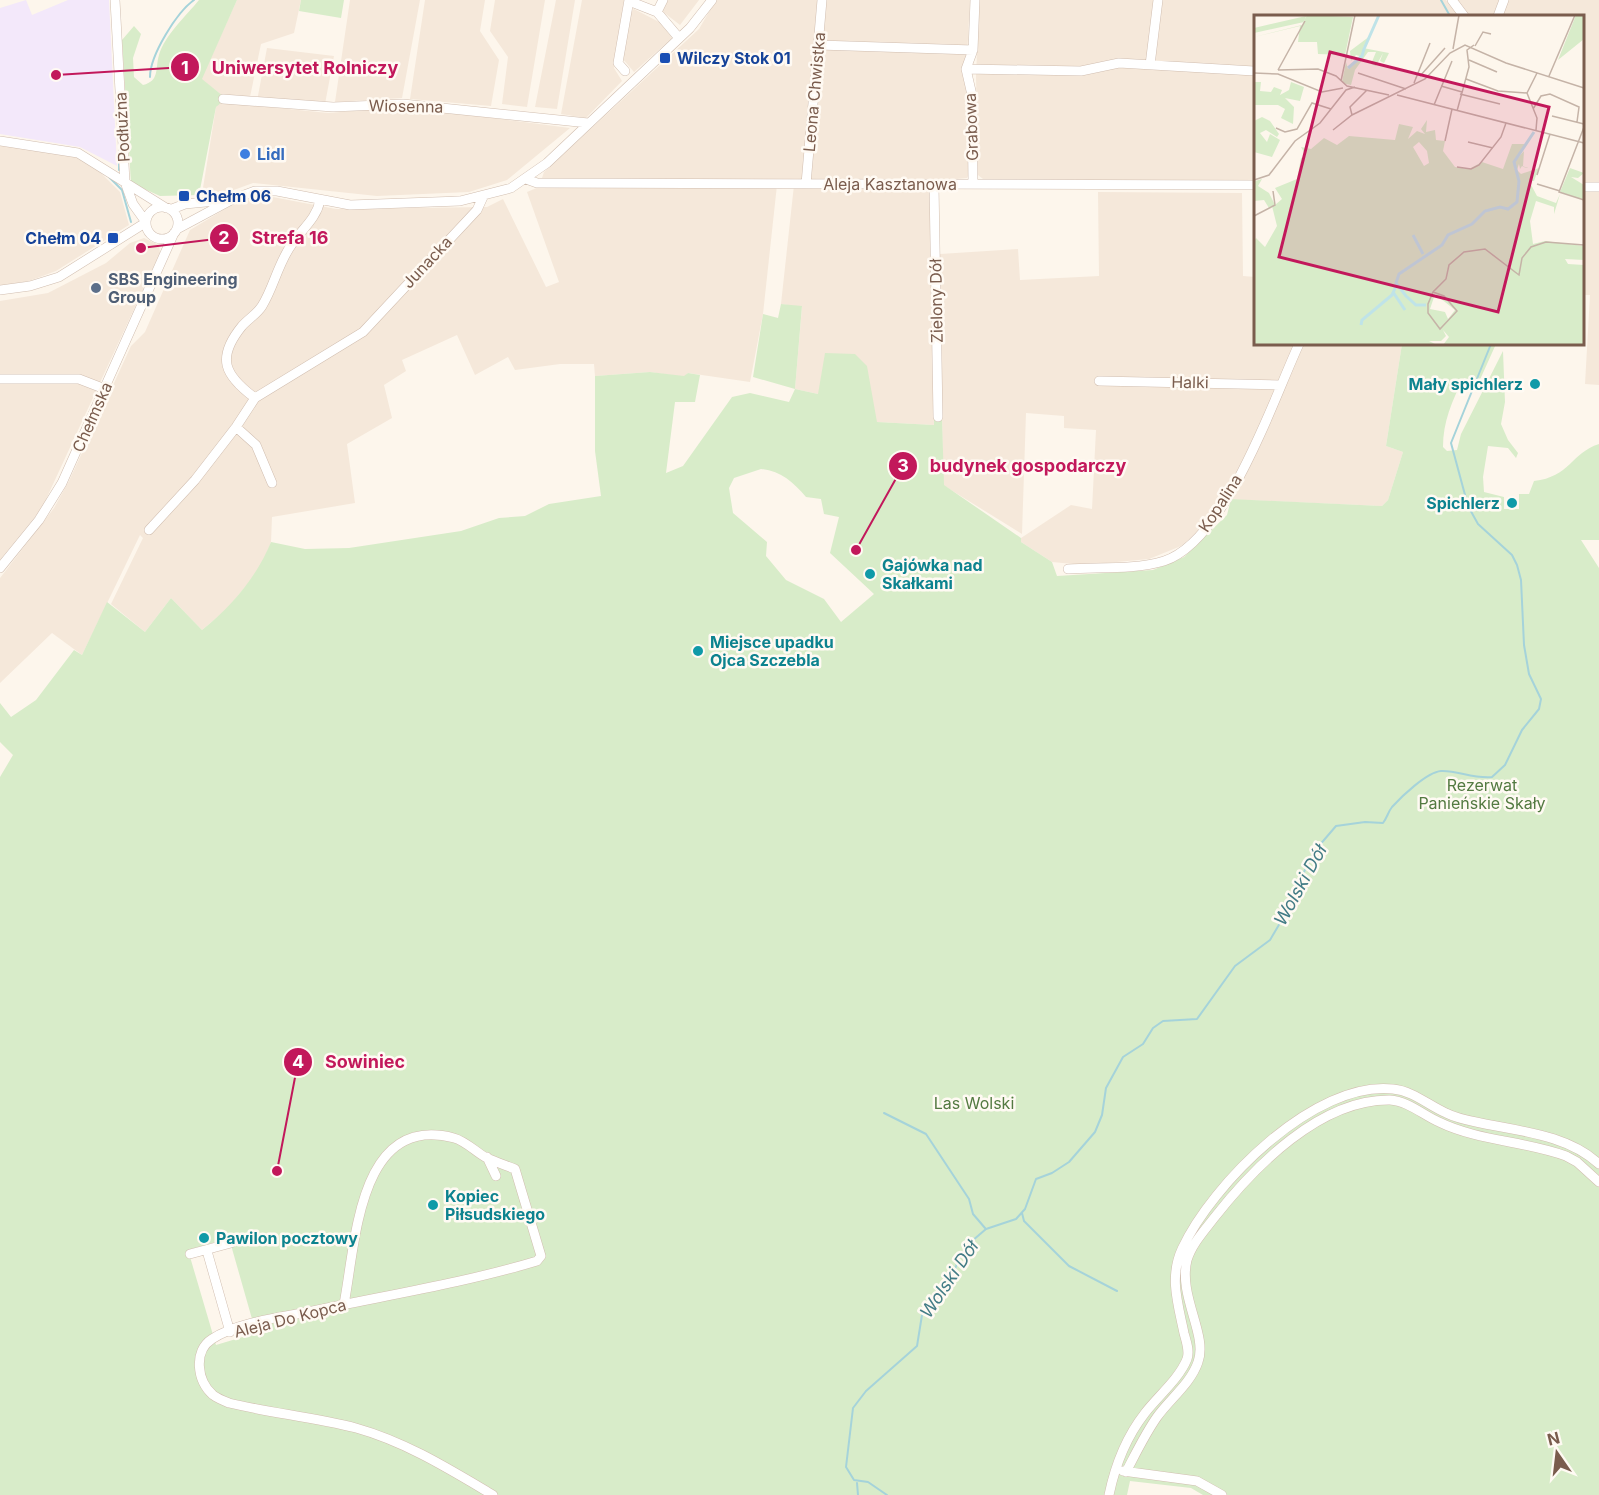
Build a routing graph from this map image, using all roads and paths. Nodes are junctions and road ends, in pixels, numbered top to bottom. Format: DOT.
graph roads {
  1 [pos="115,0"];
  2 [pos="629,0"];
  3 [pos="663,0"];
  4 [pos="712,0"];
  5 [pos="822,0"];
  6 [pos="975,0"];
  7 [pos="1158,0"];
  8 [pos="1452,0"];
  9 [pos="1503,0"];
  10 [pos="657,12"];
  11 [pos="1463,15"];
  12 [pos="1498,15"];
  13 [pos="679,38"];
  14 [pos="819,45"];
  15 [pos="973,50"];
  16 [pos="1150,65"];
  17 [pos="966,69"];
  18 [pos="1254,70"];
  19 [pos="625,71"];
  20 [pos="223,99"];
  21 [pos="588,123"];
  22 [pos="0,141"];
  23 [pos="526,180"];
  24 [pos="125,182"];
  25 [pos="806,184"];
  26 [pos="973,184"];
  27 [pos="934,185"];
  28 [pos="1254,185"];
  29 [pos="1584,187"];
  30 [pos="1599,188"];
  31 [pos="483,197"];
  32 [pos="231,200"];
  33 [pos="320,201"];
  34 [pos="169,208"];
  35 [pos="149,229"];
  36 [pos="175,231"];
  37 [pos="166,255"];
  38 [pos="0,290"];
  39 [pos="1299,345"];
  40 [pos="0,379"];
  41 [pos="1099,381"];
  42 [pos="1280,385"];
  43 [pos="105,389"];
  44 [pos="255,398"];
  45 [pos="938,417"];
  46 [pos="237,427"];
  47 [pos="272,483"];
  48 [pos="149,530"];
  49 [pos="0,568"];
  50 [pos="1068,569"];
  51 [pos="487,1157"];
  52 [pos="1599,1164"];
  53 [pos="496,1176"];
  54 [pos="1599,1182"];
  55 [pos="231,1243"];
  56 [pos="207,1251"];
  57 [pos="190,1254"];
  58 [pos="344,1304"];
  59 [pos="230,1332"];
  60 [pos="1114,1470"];
  61 [pos="1126,1472"];
  62 [pos="493,1495"];
  63 [pos="1109,1495"];
  64 [pos="1221,1495"];
  1 -- 24 [label="street, Podłużna"];
  2 -- 10 [label="street"];
  2 -- 19 [label="street"];
  3 -- 10 [label="street"];
  4 -- 13 [label="street"];
  5 -- 14 [label="street, Leona Chwistka"];
  6 -- 15 [label="street, Grabowa"];
  7 -- 16 [label="street"];
  8 -- 11 [label="street"];
  9 -- 12 [label="street"];
  10 -- 13 [label="street"];
  13 -- 21 [label="street"];
  14 -- 15 [label="street"];
  14 -- 25 [label="street, Leona Chwistka"];
  15 -- 17 [label="street, Grabowa"];
  16 -- 17 [label="street"];
  16 -- 18 [label="street"];
  17 -- 26 [label="street, Grabowa"];
  20 -- 21 [label="street, Wiosenna"];
  21 -- 23 [label="street"];
  22 -- 24 [label="street"];
  23 -- 25 [label="street, Aleja Kasztanowa"];
  23 -- 31 [label="street"];
  24 -- 34 [label="street, Podłużna"];
  24 -- 35 [label="street, Podłużna"];
  25 -- 27 [label="street, Aleja Kasztanowa"];
  26 -- 27 [label="street, Aleja Kasztanowa"];
  26 -- 28 [label="street, Aleja Kasztanowa"];
  27 -- 45 [label="street, Zielony Dół"];
  29 -- 30 [label="street"];
  31 -- 33 [label="street"];
  31 -- 44 [label="street, Junacka"];
  32 -- 33 [label="street"];
  32 -- 34 [label="street"];
  32 -- 36 [label="street"];
  33 -- 44 [label="street"];
  34 -- 35 [label="street"];
  34 -- 36 [label="street"];
  35 -- 36 [label="street"];
  35 -- 37 [label="street"];
  35 -- 38 [label="street"];
  36 -- 37 [label="street, Chełmska"];
  37 -- 43 [label="street, Chełmska"];
  39 -- 42 [label="street, Kopalina"];
  40 -- 43 [label="street"];
  41 -- 42 [label="street, Halki"];
  42 -- 50 [label="street, Kopalina"];
  43 -- 49 [label="street, Chełmska"];
  44 -- 46 [label="street, Junacka"];
  46 -- 47 [label="street"];
  46 -- 48 [label="street, Junacka"];
  51 -- 53 [label="street"];
  51 -- 58 [label="street"];
  51 -- 58 [label="street, Aleja Do Kopca"];
  52 -- 60 [label="street"];
  54 -- 61 [label="street"];
  55 -- 56 [label="street"];
  56 -- 57 [label="street"];
  56 -- 59 [label="street"];
  58 -- 59 [label="street, Aleja Do Kopca"];
  59 -- 62 [label="street, Aleja Do Kopca"];
  60 -- 61 [label="street"];
  60 -- 63 [label="street"];
  61 -- 64 [label="street"];
}
